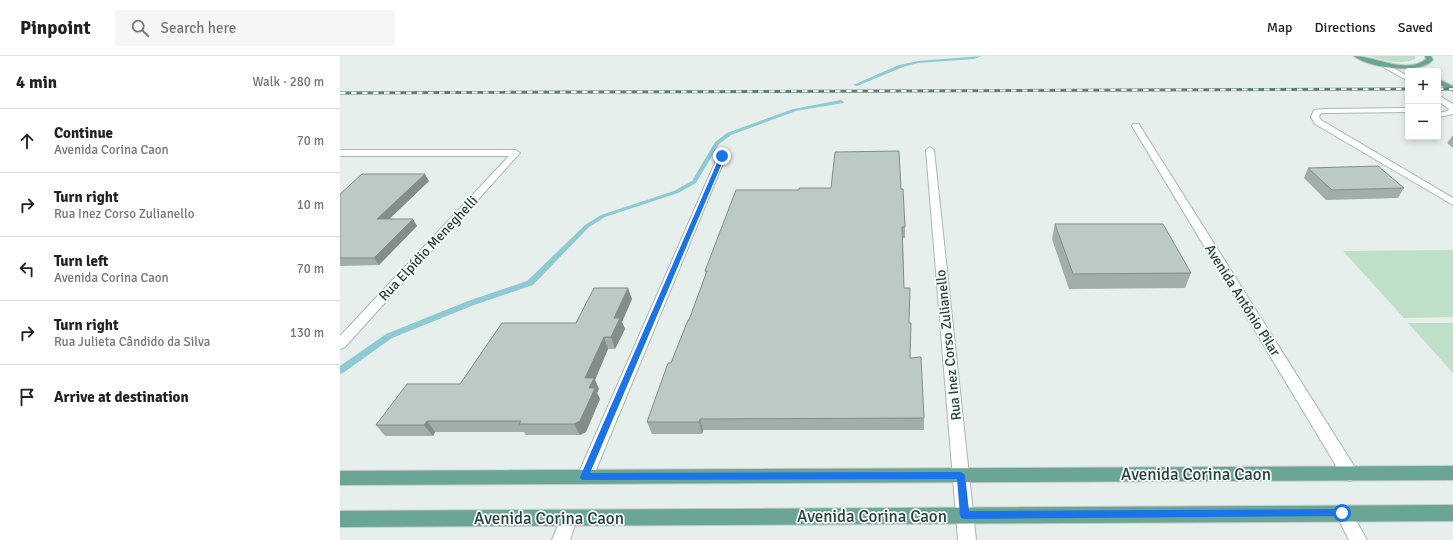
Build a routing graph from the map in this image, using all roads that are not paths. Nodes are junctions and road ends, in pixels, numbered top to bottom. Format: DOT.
graph roads {
  1 [pos="1357,56"];
  2 [pos="1428,56"];
  3 [pos="1380,63"];
  4 [pos="1425,68"];
  5 [pos="1405,73"];
  6 [pos="1405,77"];
  7 [pos="1441,83"];
  8 [pos="1453,89"];
  9 [pos="1441,91"];
  10 [pos="1453,97"];
  11 [pos="1441,99"];
  12 [pos="1405,110"];
  13 [pos="1441,115"];
  14 [pos="1441,115"];
  15 [pos="1453,119"];
  16 [pos="1136,126"];
  17 [pos="930,150"];
  18 [pos="340,153"];
  19 [pos="722,156"];
  20 [pos="1453,202"];
  21 [pos="340,344"];
  22 [pos="1453,473"];
  23 [pos="1350,474"];
  24 [pos="961,475"];
  25 [pos="585,477"];
  26 [pos="340,478"];
  27 [pos="1342,513"];
  28 [pos="1453,513"];
  29 [pos="965,515"];
  30 [pos="569,518"];
  31 [pos="340,519"];
  32 [pos="561,540"];
  33 [pos="967,540"];
  34 [pos="1358,540"];
  1 -- 3 [label="main road"];
  2 -- 4 [label="main road"];
  3 -- 4 [label="main road"];
  3 -- 5 [label="main road"];
  3 -- 6 [label="street"];
  7 -- 8 [label="main road"];
  9 -- 10 [label="main road"];
  11 -- 13 [label="street"];
  12 -- 20 [label="street"];
  14 -- 15 [label="street"];
  16 -- 23 [label="street, Avenida Antônio Pilar"];
  17 -- 24 [label="street, Rua Inez Corso Zulianello"];
  18 -- 21 [label="street, Rua Elpídio Meneghelli"];
  19 -- 25 [label="street"];
  22 -- 23 [label="main road, Avenida Corina Caon"];
  23 -- 24 [label="main road, Avenida Corina Caon"];
  24 -- 25 [label="main road, Avenida Corina Caon"];
  24 -- 29 [label="street, Rua Inez Corso Zulianello"];
  25 -- 26 [label="main road, Avenida Corina Caon"];
  27 -- 28 [label="main road, Avenida Corina Caon"];
  27 -- 29 [label="main road, Avenida Corina Caon"];
  27 -- 34 [label="street"];
  29 -- 30 [label="main road, Avenida Corina Caon"];
  29 -- 33 [label="street, Rua Inez Corso Zulianello"];
  30 -- 31 [label="main road, Avenida Corina Caon"];
  30 -- 32 [label="street"];
}
